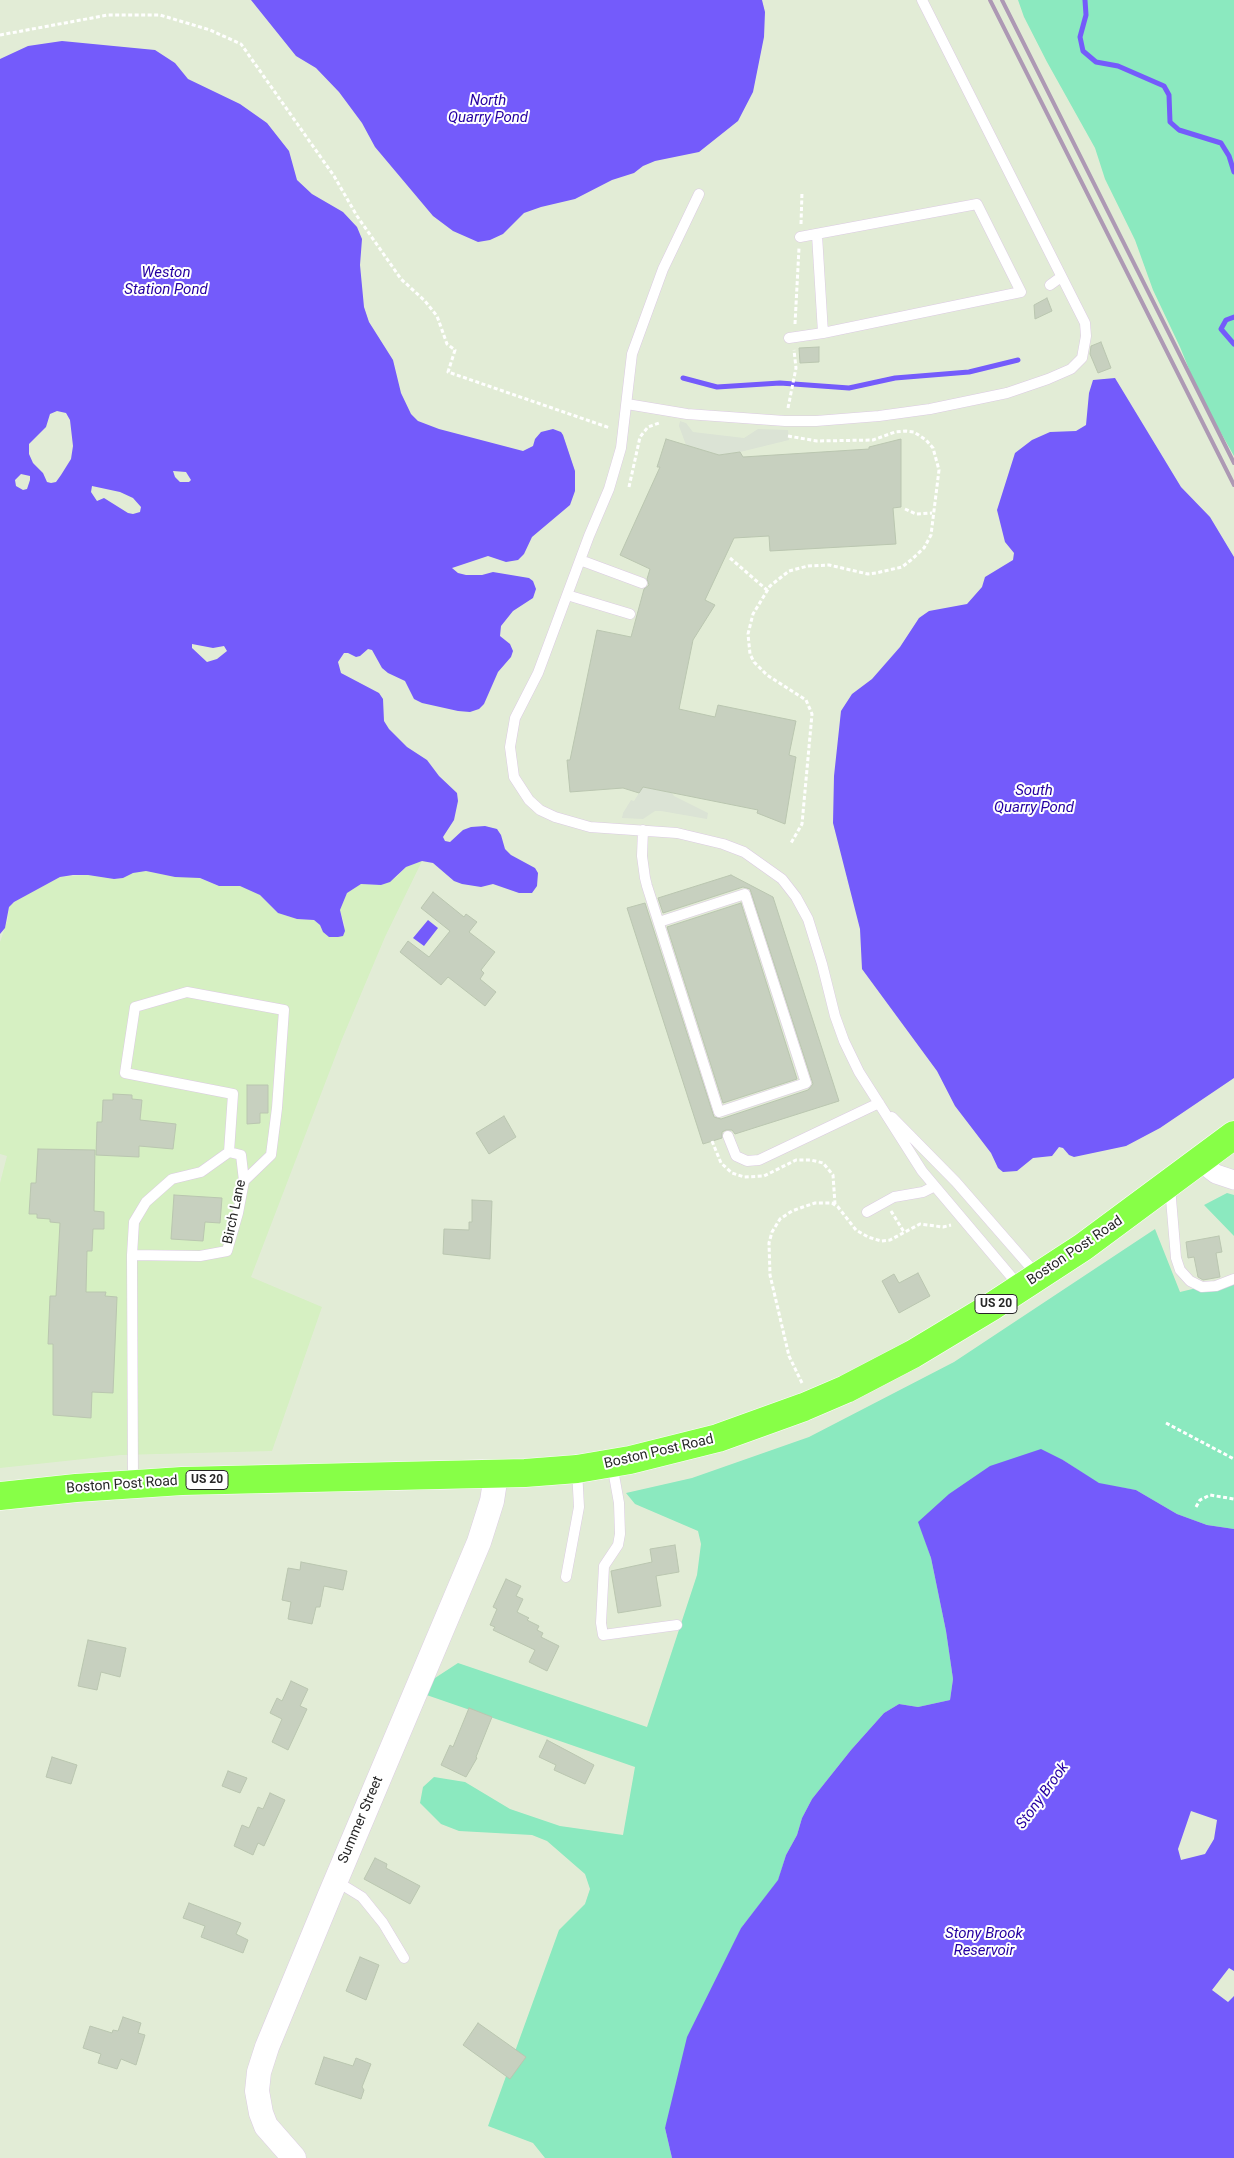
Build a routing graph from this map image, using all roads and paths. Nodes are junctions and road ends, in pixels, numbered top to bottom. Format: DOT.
graph roads {
  1 [pos="922,0"];
  2 [pos="0,35"];
  3 [pos="802,192"];
  4 [pos="699,194"];
  5 [pos="817,235"];
  6 [pos="800,237"];
  7 [pos="1061,277"];
  8 [pos="1050,285"];
  9 [pos="823,333"];
  10 [pos="791,338"];
  11 [pos="627,404"];
  12 [pos="788,408"];
  13 [pos="663,422"];
  14 [pos="624,430"];
  15 [pos="643,432"];
  16 [pos="788,436"];
  17 [pos="629,487"];
  18 [pos="905,509"];
  19 [pos="932,513"];
  20 [pos="730,558"];
  21 [pos="580,560"];
  22 [pos="642,583"];
  23 [pos="767,590"];
  24 [pos="567,594"];
  25 [pos="630,614"];
  26 [pos="643,830"];
  27 [pos="792,843"];
  28 [pos="658,922"];
  29 [pos="879,1103"];
  30 [pos="1234,1135"];
  31 [pos="728,1136"];
  32 [pos="712,1141"];
  33 [pos="229,1152"];
  34 [pos="1199,1161"];
  35 [pos="1234,1180"];
  36 [pos="244,1181"];
  37 [pos="1170,1184"];
  38 [pos="933,1186"];
  39 [pos="886,1201"];
  40 [pos="835,1204"];
  41 [pos="867,1212"];
  42 [pos="958,1231"];
  43 [pos="904,1232"];
  44 [pos="132,1255"];
  45 [pos="1234,1279"];
  46 [pos="1030,1282"];
  47 [pos="802,1384"];
  48 [pos="1166,1423"];
  49 [pos="1234,1459"];
  50 [pos="612,1464"];
  51 [pos="577,1469"];
  52 [pos="496,1475"];
  53 [pos="134,1484"];
  54 [pos="0,1496"];
  55 [pos="1234,1499"];
  56 [pos="1196,1507"];
  57 [pos="566,1577"];
  58 [pos="677,1625"];
  59 [pos="336,1881"];
  60 [pos="404,1958"];
  61 [pos="294,2158"];
  1 -- 7 [label="lane"];
  2 -- 14 [label="path"];
  3 -- 6 [label="path"];
  4 -- 11 [label="lane"];
  5 -- 6 [label="lane"];
  5 -- 9 [label="lane"];
  5 -- 9 [label="lane"];
  6 -- 10 [label="path"];
  7 -- 8 [label="lane"];
  7 -- 11 [label="lane"];
  9 -- 10 [label="lane"];
  10 -- 12 [label="path"];
  11 -- 14 [label="lane"];
  13 -- 15 [label="path"];
  14 -- 15 [label="path"];
  14 -- 21 [label="lane"];
  15 -- 17 [label="path"];
  16 -- 19 [label="path"];
  18 -- 19 [label="path"];
  19 -- 23 [label="path"];
  20 -- 23 [label="path"];
  21 -- 22 [label="lane"];
  21 -- 24 [label="lane"];
  23 -- 27 [label="path"];
  24 -- 25 [label="lane"];
  24 -- 26 [label="lane"];
  26 -- 28 [label="lane"];
  26 -- 29 [label="lane"];
  28 -- 28 [label="lane"];
  29 -- 31 [label="lane"];
  29 -- 38 [label="lane"];
  29 -- 46 [label="lane"];
  30 -- 34 [label="main road, Boston Post Road / US 20"];
  32 -- 40 [label="path"];
  33 -- 36 [label="lane, Birch Lane"];
  33 -- 36 [label="lane"];
  33 -- 44 [label="lane"];
  34 -- 35 [label="street"];
  34 -- 37 [label="main road, Boston Post Road / US 20"];
  36 -- 44 [label="lane, Birch Lane"];
  37 -- 45 [label="lane"];
  37 -- 46 [label="main road, Boston Post Road / US 20"];
  38 -- 39 [label="lane"];
  38 -- 46 [label="lane"];
  39 -- 41 [label="lane"];
  39 -- 43 [label="path"];
  40 -- 43 [label="path"];
  40 -- 47 [label="path"];
  42 -- 43 [label="path"];
  44 -- 53 [label="lane"];
  46 -- 50 [label="main road, Boston Post Road / US 20"];
  48 -- 49 [label="path"];
  50 -- 51 [label="main road, Boston Post Road / US 20"];
  50 -- 58 [label="lane"];
  51 -- 52 [label="main road, Boston Post Road / US 20"];
  51 -- 57 [label="lane"];
  52 -- 53 [label="main road, Boston Post Road / US 20"];
  52 -- 59 [label="street, Summer Street"];
  53 -- 54 [label="main road, Boston Post Road / US 20"];
  55 -- 56 [label="path"];
  59 -- 60 [label="lane"];
  59 -- 61 [label="street, Summer Street"];
}
